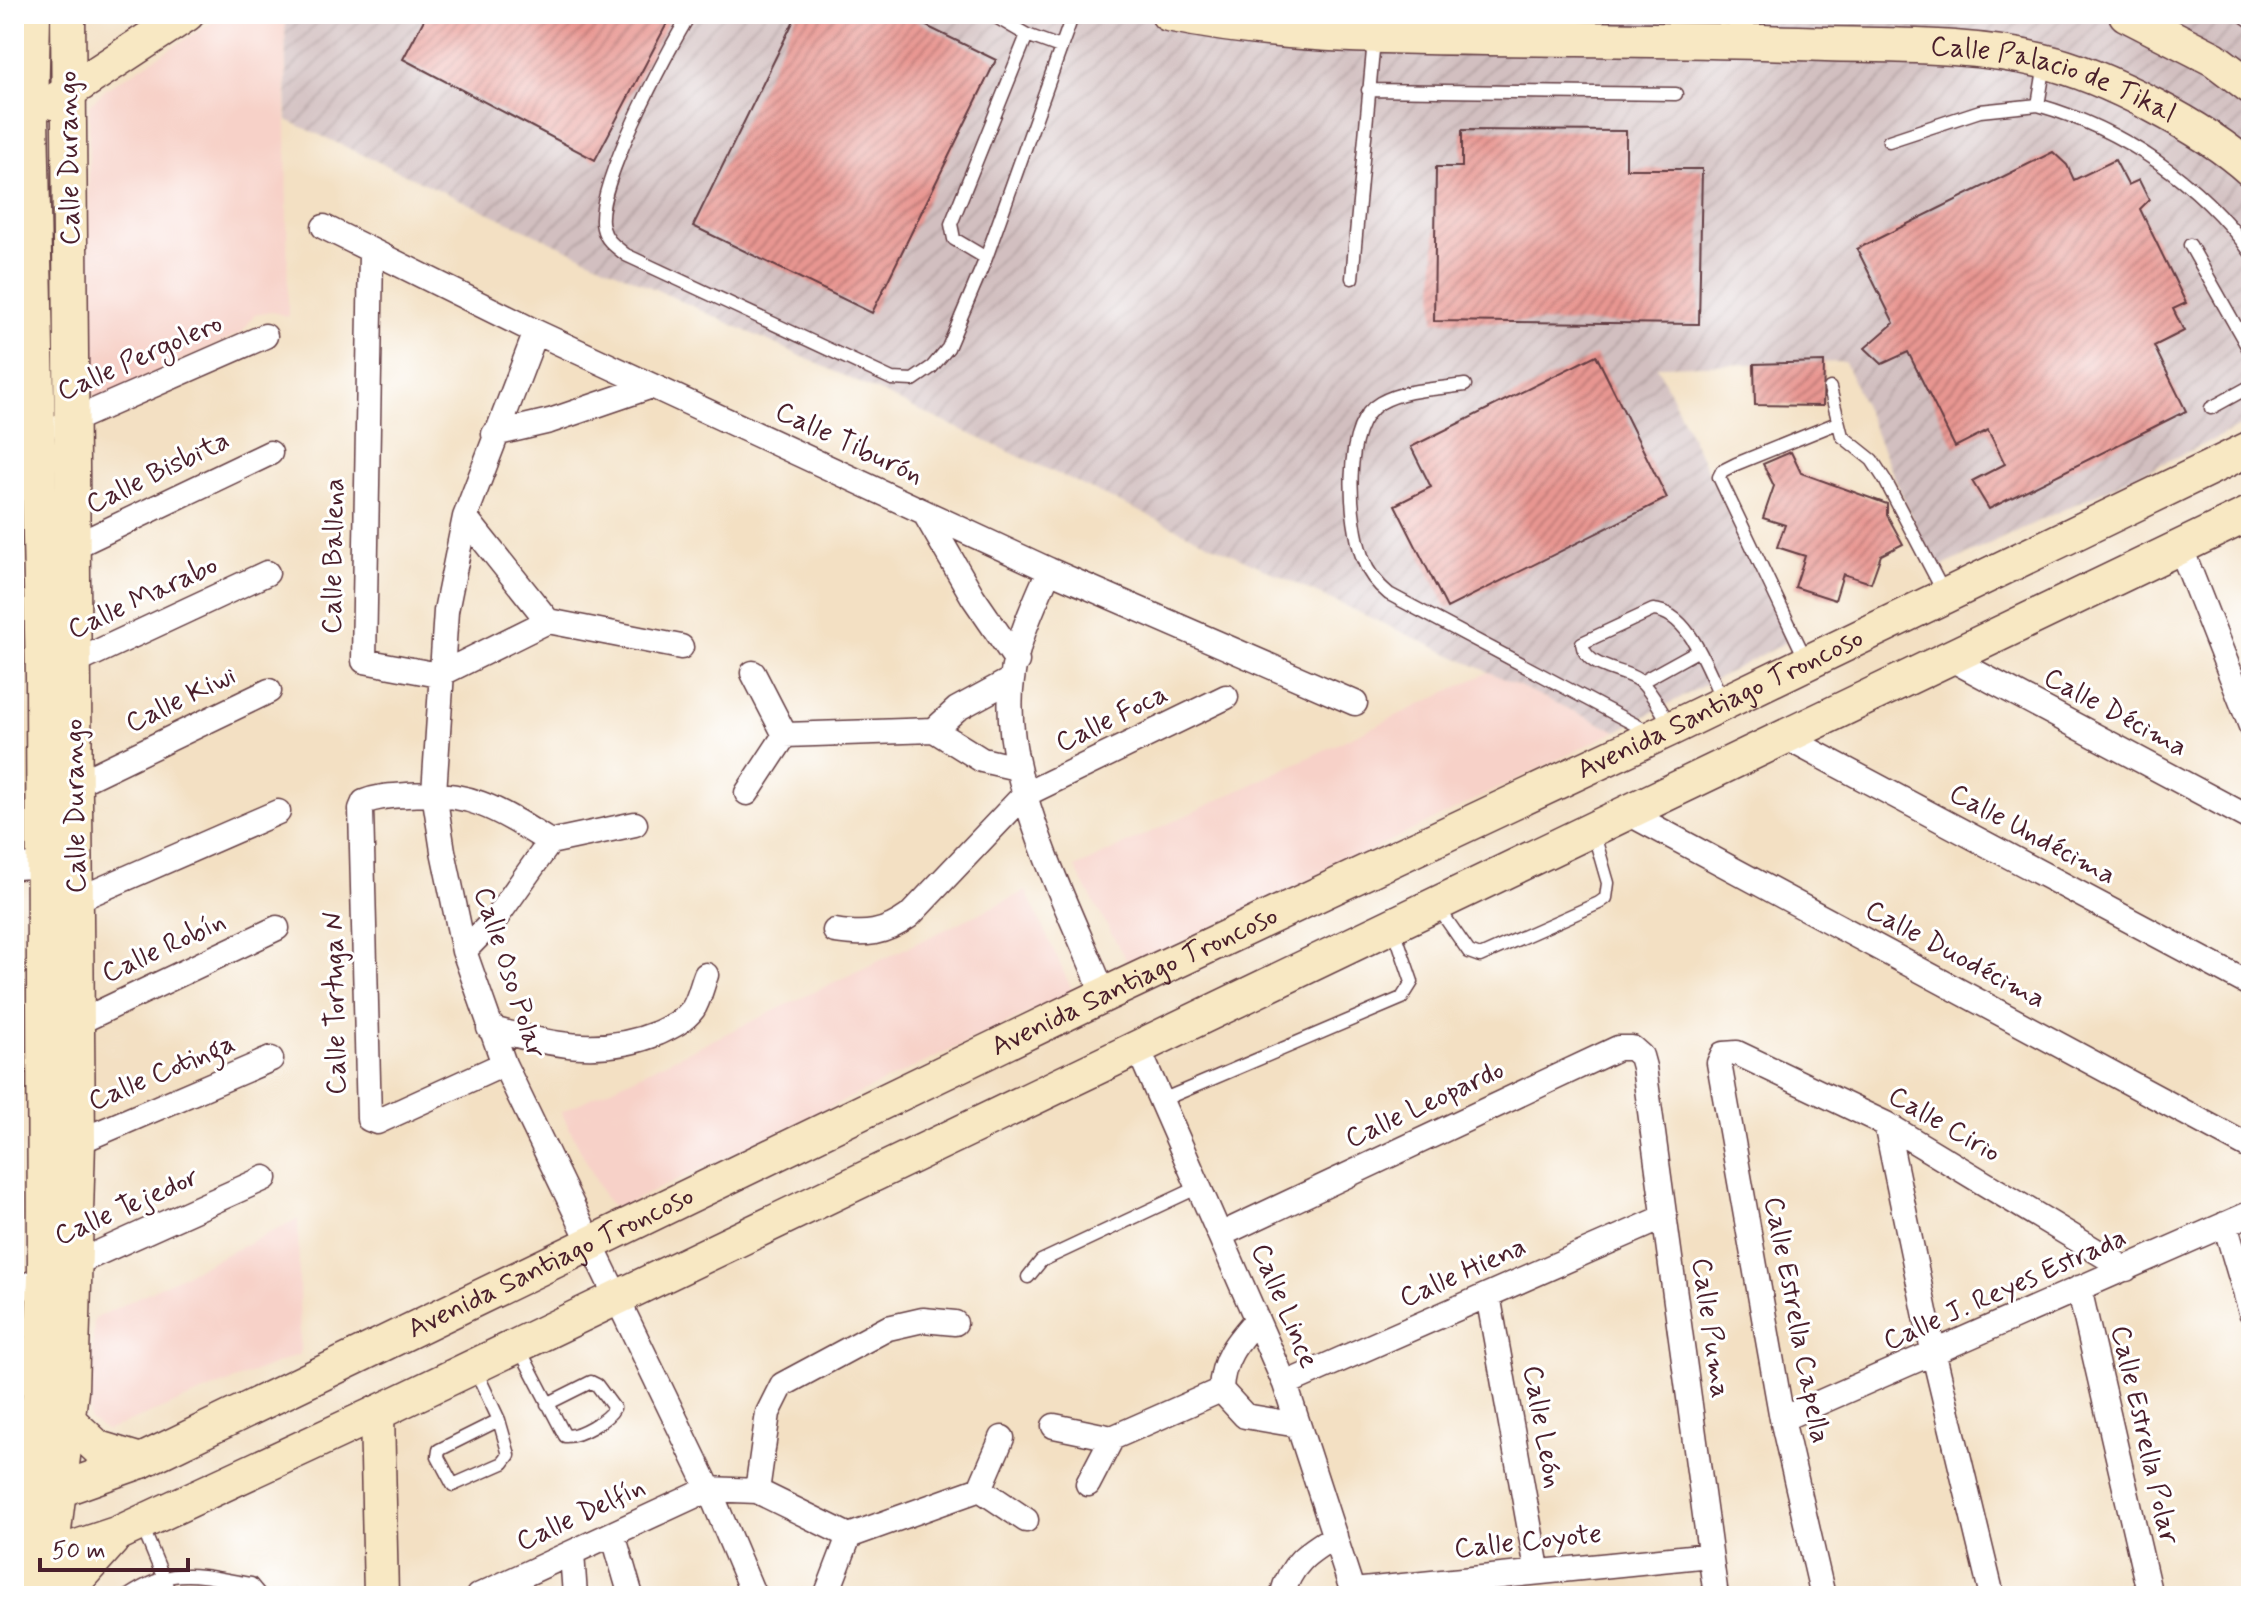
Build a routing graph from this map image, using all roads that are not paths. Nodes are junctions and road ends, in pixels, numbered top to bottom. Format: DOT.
graph roads {
  1 [pos="33,14"];
  2 [pos="68,14"];
  3 [pos="187,14"];
  4 [pos="690,14"];
  5 [pos="991,14"];
  6 [pos="1073,14"];
  7 [pos="1168,14"];
  8 [pos="2126,14"];
  9 [pos="2241,14"];
  10 [pos="2251,21"];
  11 [pos="1285,22"];
  12 [pos="1027,35"];
  13 [pos="1375,37"];
  14 [pos="1060,47"];
  15 [pos="2046,61"];
  16 [pos="2251,87"];
  17 [pos="1368,90"];
  18 [pos="69,91"];
  19 [pos="1676,94"];
  20 [pos="2038,105"];
  21 [pos="23,122"];
  22 [pos="1889,141"];
  23 [pos="2251,170"];
  24 [pos="324,227"];
  25 [pos="2190,245"];
  26 [pos="371,252"];
  27 [pos="2251,253"];
  28 [pos="986,258"];
  29 [pos="1352,278"];
  30 [pos="536,332"];
  31 [pos="265,336"];
  32 [pos="2251,353"];
  33 [pos="1465,385"];
  34 [pos="652,386"];
  35 [pos="2251,386"];
  36 [pos="1830,388"];
  37 [pos="2211,408"];
  38 [pos="1837,423"];
  39 [pos="54,428"];
  40 [pos="494,434"];
  41 [pos="2251,448"];
  42 [pos="270,453"];
  43 [pos="924,512"];
  44 [pos="2251,513"];
  45 [pos="465,517"];
  46 [pos="2180,546"];
  47 [pos="73,547"];
  48 [pos="1049,570"];
  49 [pos="267,573"];
  50 [pos="1945,596"];
  51 [pos="548,621"];
  52 [pos="681,647"];
  53 [pos="1697,651"];
  54 [pos="1951,659"];
  55 [pos="1808,663"];
  56 [pos="58,670"];
  57 [pos="1014,670"];
  58 [pos="753,673"];
  59 [pos="439,675"];
  60 [pos="1641,682"];
  61 [pos="269,691"];
  62 [pos="1226,697"];
  63 [pos="1723,702"];
  64 [pos="1355,703"];
  65 [pos="2251,726"];
  66 [pos="934,730"];
  67 [pos="1664,732"];
  68 [pos="785,735"];
  69 [pos="1785,737"];
  70 [pos="1017,768"];
  71 [pos="76,784"];
  72 [pos="434,793"];
  73 [pos="747,793"];
  74 [pos="1024,795"];
  75 [pos="278,812"];
  76 [pos="1630,814"];
  77 [pos="2251,819"];
  78 [pos="635,824"];
  79 [pos="1593,831"];
  80 [pos="550,842"];
  81 [pos="76,862"];
  82 [pos="28,867"];
  83 [pos="77,902"];
  84 [pos="1437,906"];
  85 [pos="43,911"];
  86 [pos="1393,926"];
  87 [pos="277,928"];
  88 [pos="835,931"];
  89 [pos="464,951"];
  90 [pos="706,975"];
  91 [pos="2251,985"];
  92 [pos="1104,995"];
  93 [pos="77,1023"];
  94 [pos="489,1028"];
  95 [pos="1137,1046"];
  96 [pos="1723,1054"];
  97 [pos="271,1059"];
  98 [pos="504,1064"];
  99 [pos="1644,1067"];
  100 [pos="1162,1100"];
  101 [pos="1886,1124"];
  102 [pos="78,1142"];
  103 [pos="2251,1148"];
  104 [pos="265,1178"];
  105 [pos="1201,1186"];
  106 [pos="2251,1213"];
  107 [pos="1665,1217"];
  108 [pos="2225,1224"];
  109 [pos="1222,1234"];
  110 [pos="592,1243"];
  111 [pos="2126,1269"];
  112 [pos="60,1271"];
  113 [pos="1028,1277"];
  114 [pos="2079,1288"];
  115 [pos="14,1291"];
  116 [pos="617,1295"];
  117 [pos="1488,1295"];
  118 [pos="2251,1312"];
  119 [pos="1256,1320"];
  120 [pos="955,1323"];
  121 [pos="518,1345"];
  122 [pos="1934,1355"];
  123 [pos="474,1366"];
  124 [pos="1285,1384"];
  125 [pos="1221,1390"];
  126 [pos="547,1404"];
  127 [pos="377,1413"];
  128 [pos="1782,1419"];
  129 [pos="499,1420"];
  130 [pos="40,1421"];
  131 [pos="1298,1425"];
  132 [pos="1054,1426"];
  133 [pos="1002,1438"];
  134 [pos="1112,1438"];
  135 [pos="141,1461"];
  136 [pos="1088,1484"];
  137 [pos="709,1489"];
  138 [pos="980,1489"];
  139 [pos="757,1491"];
  140 [pos="35,1500"];
  141 [pos="1026,1520"];
  142 [pos="130,1528"];
  143 [pos="613,1534"];
  144 [pos="849,1536"];
  145 [pos="1335,1536"];
  146 [pos="572,1553"];
  147 [pos="1710,1555"];
  148 [pos="1537,1569"];
  149 [pos="25,1572"];
  150 [pos="164,1575"];
  151 [pos="1354,1594"];
  152 [pos="46,1596"];
  153 [pos="62,1596"];
  154 [pos="128,1596"];
  155 [pos="171,1596"];
  156 [pos="261,1596"];
  157 [pos="381,1596"];
  158 [pos="478,1596"];
  159 [pos="575,1596"];
  160 [pos="631,1596"];
  161 [pos="754,1596"];
  162 [pos="826,1596"];
  163 [pos="1282,1596"];
  164 [pos="1716,1596"];
  165 [pos="1823,1596"];
  166 [pos="1992,1596"];
  167 [pos="2150,1596"];
  1 -- 21 [label="main road, Calle Durango"];
  2 -- 18 [label="main road, Calle Durango"];
  3 -- 18 [label="main road"];
  4 -- 28 [label="lane"];
  5 -- 12 [label="lane"];
  6 -- 14 [label="lane"];
  7 -- 11 [label="main road, Calle Palacio de Tikal"];
  8 -- 16 [label="main road"];
  9 -- 10 [label="lane"];
  11 -- 13 [label="main road, Calle Palacio de Tikal"];
  12 -- 14 [label="lane"];
  12 -- 28 [label="lane"];
  13 -- 15 [label="main road, Calle Palacio de Tikal"];
  13 -- 17 [label="lane"];
  14 -- 28 [label="lane"];
  15 -- 20 [label="lane"];
  15 -- 23 [label="main road, Calle Palacio de Tikal"];
  17 -- 19 [label="lane"];
  17 -- 29 [label="lane"];
  18 -- 21 [label="main road"];
  18 -- 39 [label="main road, Calle Durango"];
  20 -- 22 [label="lane"];
  20 -- 27 [label="lane"];
  21 -- 39 [label="main road, Calle Durango"];
  24 -- 26 [label="street, Calle Tiburón"];
  25 -- 32 [label="lane"];
  26 -- 30 [label="street, Calle Tiburón"];
  26 -- 59 [label="street, Calle Ballena"];
  30 -- 34 [label="street, Calle Tiburón"];
  30 -- 40 [label="street, Calle Oso Polar"];
  31 -- 39 [label="street, Calle Pergolero"];
  33 -- 67 [label="lane"];
  34 -- 40 [label="street"];
  34 -- 43 [label="street, Calle Tiburón"];
  35 -- 37 [label="lane"];
  36 -- 38 [label="lane"];
  38 -- 50 [label="lane"];
  38 -- 55 [label="lane"];
  39 -- 47 [label="main road, Calle Durango"];
  39 -- 56 [label="main road, Calle Durango"];
  40 -- 45 [label="street, Calle Oso Polar"];
  41 -- 50 [label="main road, Avenida Santiago Troncoso"];
  42 -- 47 [label="street, Calle Bisbita"];
  43 -- 48 [label="street, Calle Tiburón"];
  43 -- 57 [label="street"];
  44 -- 46 [label="main road, Avenida Santiago Troncoso"];
  45 -- 51 [label="street"];
  45 -- 59 [label="street, Calle Oso Polar"];
  46 -- 54 [label="main road, Avenida Santiago Troncoso"];
  46 -- 65 [label="street"];
  47 -- 56 [label="main road, Calle Durango"];
  48 -- 57 [label="street"];
  48 -- 64 [label="street, Calle Tiburón"];
  49 -- 56 [label="street, Calle Marabo"];
  50 -- 55 [label="main road, Avenida Santiago Troncoso"];
  51 -- 52 [label="street"];
  51 -- 59 [label="street"];
  53 -- 60 [label="lane"];
  53 -- 60 [label="lane"];
  53 -- 63 [label="lane"];
  54 -- 69 [label="main road, Avenida Santiago Troncoso"];
  54 -- 77 [label="street, Calle Décima"];
  55 -- 63 [label="main road, Avenida Santiago Troncoso"];
  56 -- 71 [label="main road, Calle Durango"];
  56 -- 82 [label="main road, Calle Durango"];
  57 -- 66 [label="street"];
  57 -- 70 [label="street"];
  58 -- 68 [label="street"];
  59 -- 72 [label="street, Calle Oso Polar"];
  60 -- 67 [label="lane"];
  61 -- 71 [label="street, Calle Kiwi"];
  62 -- 74 [label="street, Calle Foca"];
  63 -- 67 [label="main road, Avenida Santiago Troncoso"];
  66 -- 68 [label="street"];
  66 -- 70 [label="street"];
  67 -- 92 [label="main road, Avenida Santiago Troncoso"];
  68 -- 73 [label="street"];
  69 -- 76 [label="main road, Avenida Santiago Troncoso"];
  69 -- 91 [label="street, Calle Undécima"];
  70 -- 74 [label="street"];
  71 -- 81 [label="main road, Calle Durango"];
  72 -- 80 [label="street"];
  72 -- 89 [label="street, Calle Oso Polar"];
  72 -- 98 [label="street, Calle Tortuga N"];
  74 -- 88 [label="street, Calle Foca"];
  74 -- 92 [label="street"];
  75 -- 83 [label="street"];
  76 -- 79 [label="main road, Avenida Santiago Troncoso"];
  76 -- 103 [label="street, Calle Duodécima"];
  78 -- 80 [label="street"];
  79 -- 84 [label="main road, Avenida Santiago Troncoso"];
  79 -- 84 [label="lane"];
  80 -- 89 [label="street"];
  81 -- 82 [label="street"];
  81 -- 83 [label="main road, Calle Durango"];
  82 -- 85 [label="main road, Calle Durango"];
  83 -- 85 [label="street"];
  83 -- 93 [label="main road, Calle Durango"];
  84 -- 86 [label="main road, Avenida Santiago Troncoso"];
  85 -- 112 [label="main road, Calle Durango"];
  86 -- 95 [label="main road, Avenida Santiago Troncoso"];
  86 -- 100 [label="lane"];
  87 -- 93 [label="street, Calle Robín"];
  89 -- 94 [label="street, Calle Oso Polar"];
  90 -- 94 [label="street"];
  92 -- 110 [label="main road, Avenida Santiago Troncoso"];
  93 -- 102 [label="main road, Calle Durango"];
  94 -- 98 [label="street, Calle Oso Polar"];
  95 -- 100 [label="street, Calle Lince"];
  95 -- 116 [label="main road, Avenida Santiago Troncoso"];
  96 -- 101 [label="street, Calle Cirio"];
  96 -- 128 [label="street, Calle Estrella Capella"];
  97 -- 102 [label="street, Calle Cotinga"];
  98 -- 110 [label="street, Calle Oso Polar"];
  99 -- 107 [label="street, Calle Puma"];
  99 -- 109 [label="street, Calle Leopardo"];
  100 -- 105 [label="street, Calle Lince"];
  101 -- 111 [label="street, Calle Cirio"];
  101 -- 122 [label="street"];
  102 -- 112 [label="main road, Calle Durango"];
  104 -- 112 [label="street, Calle Tejedor"];
  105 -- 109 [label="street, Calle Lince"];
  105 -- 113 [label="lane"];
  106 -- 108 [label="street, Calle J. Reyes Estrada"];
  107 -- 117 [label="street, Calle Hiena"];
  107 -- 147 [label="street, Calle Puma"];
  108 -- 111 [label="street, Calle J. Reyes Estrada"];
  108 -- 118 [label="street"];
  109 -- 119 [label="street, Calle Lince"];
  110 -- 116 [label="street, Calle Oso Polar"];
  110 -- 135 [label="main road, Avenida Santiago Troncoso"];
  111 -- 114 [label="street, Calle J. Reyes Estrada"];
  112 -- 115 [label="street, Calle Tejedor"];
  112 -- 130 [label="main road, Calle Durango"];
  114 -- 122 [label="street, Calle J. Reyes Estrada"];
  114 -- 167 [label="street, Calle Estrella Polar"];
  116 -- 121 [label="main road, Avenida Santiago Troncoso"];
  116 -- 137 [label="street, Calle Oso Polar"];
  117 -- 124 [label="street, Calle Hiena"];
  117 -- 148 [label="street, Calle León"];
  119 -- 124 [label="street, Calle Lince"];
  119 -- 125 [label="street"];
  120 -- 139 [label="street"];
  121 -- 123 [label="main road, Avenida Santiago Troncoso"];
  121 -- 126 [label="lane"];
  122 -- 128 [label="street, Calle J. Reyes Estrada"];
  122 -- 166 [label="street"];
  123 -- 127 [label="main road, Avenida Santiago Troncoso"];
  123 -- 129 [label="lane"];
  124 -- 131 [label="street, Calle Lince"];
  125 -- 131 [label="street"];
  125 -- 134 [label="street"];
  126 -- 126 [label="lane"];
  127 -- 142 [label="main road, Avenida Santiago Troncoso"];
  127 -- 157 [label="main road"];
  128 -- 165 [label="street, Calle Estrella Capella"];
  129 -- 129 [label="lane"];
  130 -- 135 [label="main road"];
  130 -- 140 [label="main road, Calle Durango"];
  131 -- 145 [label="street, Calle Lince"];
  132 -- 134 [label="street"];
  133 -- 138 [label="street"];
  134 -- 136 [label="street"];
  135 -- 140 [label="main road, Avenida Santiago Troncoso"];
  137 -- 139 [label="street"];
  137 -- 143 [label="street, Calle Delfín"];
  137 -- 161 [label="street, Calle Oso Polar"];
  138 -- 141 [label="street"];
  138 -- 144 [label="street"];
  139 -- 144 [label="street"];
  140 -- 149 [label="main road, Calle Durango"];
  142 -- 149 [label="main road, Avenida Santiago Troncoso"];
  142 -- 150 [label="lane"];
  142 -- 153 [label="main road"];
  143 -- 146 [label="street, Calle Delfín"];
  143 -- 160 [label="street"];
  144 -- 162 [label="street"];
  145 -- 151 [label="street, Calle Lince"];
  145 -- 163 [label="street"];
  146 -- 158 [label="street, Calle Delfín"];
  146 -- 159 [label="street"];
  147 -- 148 [label="street, Calle Coyote"];
  147 -- 164 [label="street, Calle Puma"];
  148 -- 151 [label="street, Calle Coyote"];
  149 -- 152 [label="main road, Calle Durango"];
  150 -- 154 [label="lane"];
  150 -- 155 [label="lane"];
  150 -- 156 [label="lane"];
}
